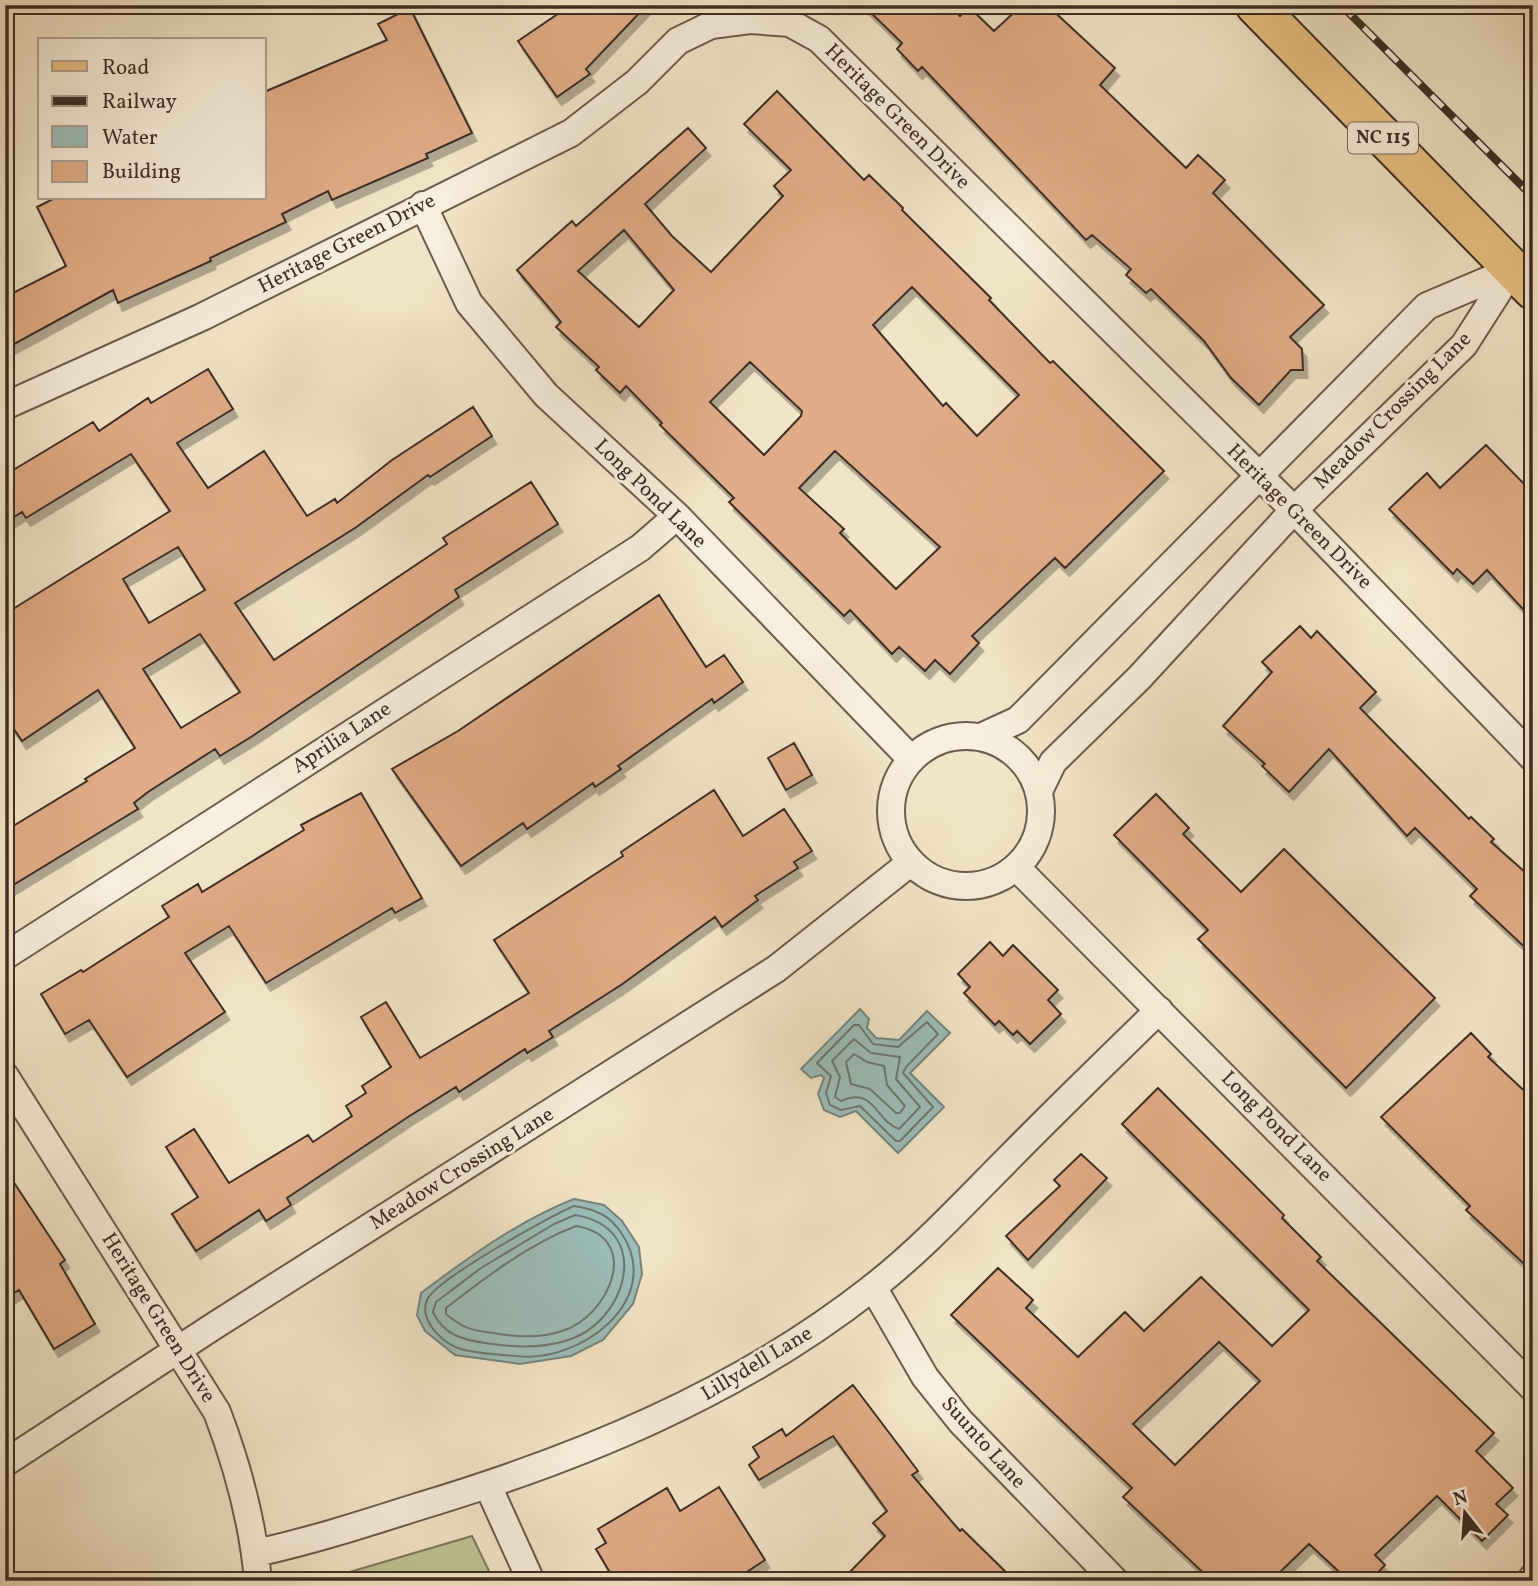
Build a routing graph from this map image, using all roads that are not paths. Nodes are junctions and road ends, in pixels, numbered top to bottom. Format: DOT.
graph roads {
  1 [pos="1255,5"];
  2 [pos="423,205"];
  3 [pos="1522,280"];
  4 [pos="5,406"];
  5 [pos="1260,476"];
  6 [pos="1294,510"];
  7 [pos="677,516"];
  8 [pos="981,737"];
  9 [pos="911,758"];
  10 [pos="1533,758"];
  11 [pos="1039,791"];
  12 [pos="910,863"];
  13 [pos="1017,868"];
  14 [pos="5,956"];
  15 [pos="1159,1010"];
  16 [pos="5,1076"];
  17 [pos="873,1287"];
  18 [pos="177,1349"];
  19 [pos="1533,1388"];
  20 [pos="5,1463"];
  21 [pos="488,1486"];
  22 [pos="256,1553"];
  23 [pos="258,1581"];
  24 [pos="531,1581"];
  25 [pos="1115,1581"];
  1 -- 3 [label="main road, NC 115"];
  2 -- 4 [label="street, Heritage Green Drive"];
  2 -- 5 [label="street, Heritage Green Drive"];
  2 -- 7 [label="street, Long Pond Lane"];
  3 -- 5 [label="street, Meadow Crossing Lane"];
  3 -- 6 [label="street, Meadow Crossing Lane"];
  5 -- 6 [label="street, Heritage Green Drive"];
  5 -- 8 [label="street, Meadow Crossing Lane"];
  6 -- 10 [label="street, Heritage Green Drive"];
  6 -- 11 [label="street, Meadow Crossing Lane"];
  7 -- 9 [label="street, Long Pond Lane"];
  7 -- 14 [label="street, Aprilia Lane"];
  8 -- 9 [label="street, Meadow Crossing Lane"];
  8 -- 11 [label="street, Meadow Crossing Lane"];
  9 -- 12 [label="street, Meadow Crossing Lane"];
  11 -- 13 [label="street, Meadow Crossing Lane"];
  12 -- 13 [label="street, Meadow Crossing Lane"];
  12 -- 18 [label="street, Meadow Crossing Lane"];
  13 -- 15 [label="street, Long Pond Lane"];
  15 -- 17 [label="street, Lillydell Lane"];
  15 -- 19 [label="street, Long Pond Lane"];
  16 -- 18 [label="street, Heritage Green Drive"];
  17 -- 21 [label="street, Lillydell Lane"];
  17 -- 25 [label="street, Suunto Lane"];
  18 -- 20 [label="street, Meadow Crossing Lane"];
  18 -- 22 [label="street, Heritage Green Drive"];
  21 -- 22 [label="street, Lillydell Lane"];
  21 -- 24 [label="street"];
  22 -- 23 [label="street, Heritage Green Drive"];
}
